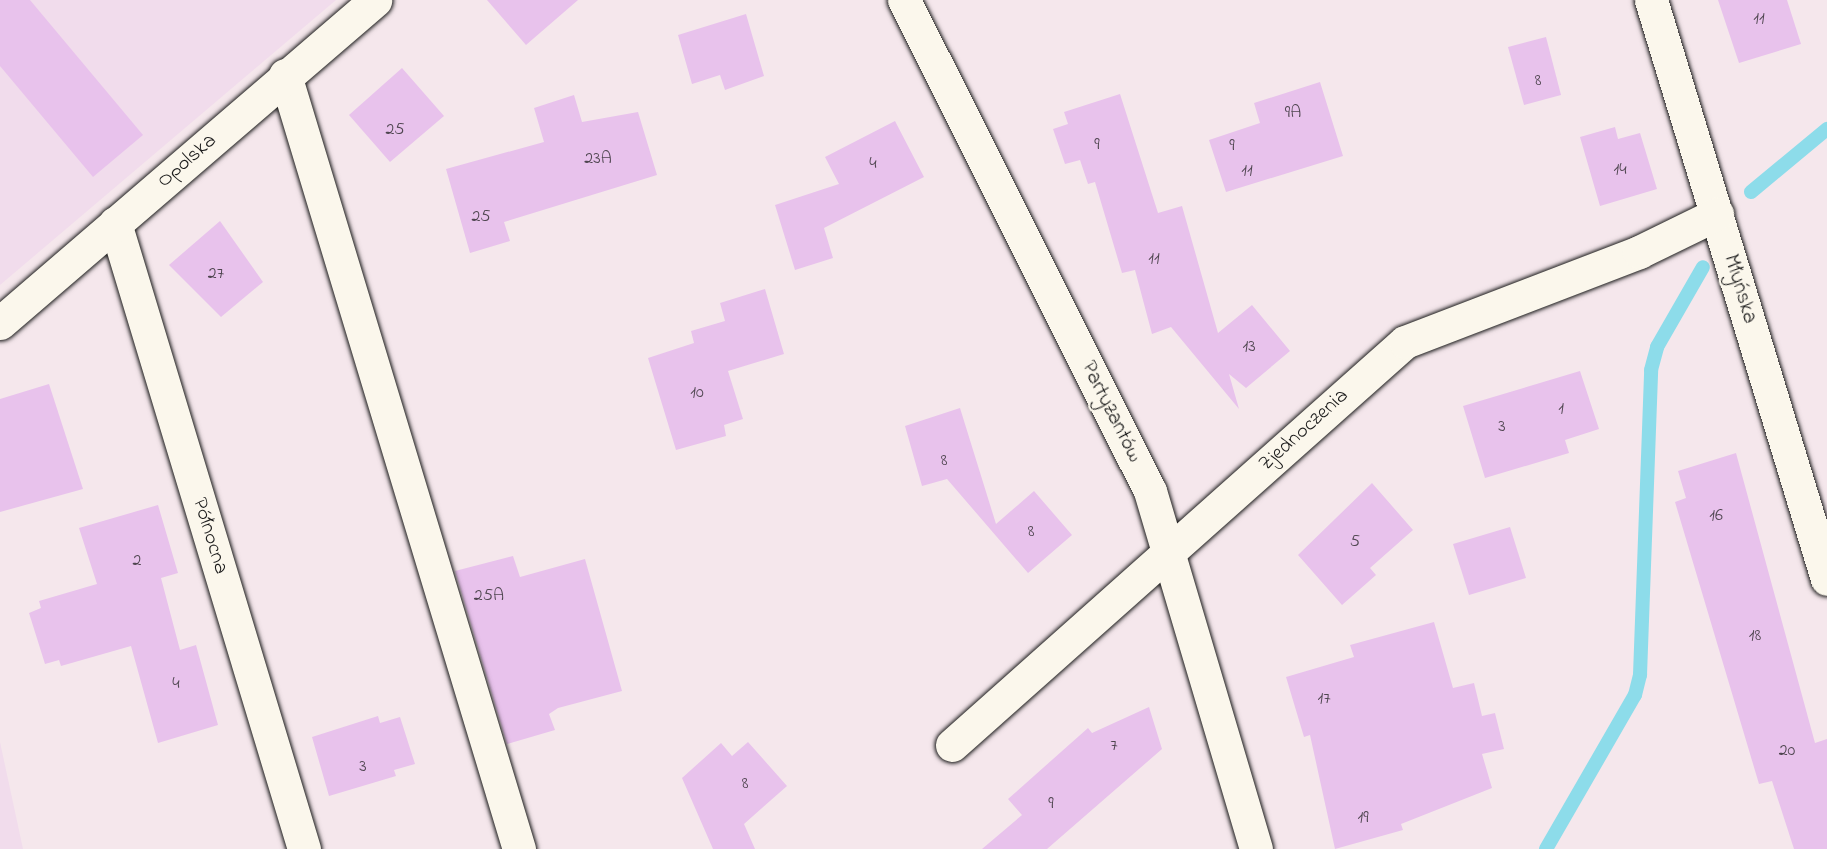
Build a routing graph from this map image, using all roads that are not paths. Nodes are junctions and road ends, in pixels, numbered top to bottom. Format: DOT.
graph roads {
  1 [pos="375,0"];
  2 [pos="904,0"];
  3 [pos="1651,0"];
  4 [pos="285,75"];
  5 [pos="1718,214"];
  6 [pos="115,223"];
  7 [pos="0,323"];
  8 [pos="1169,550"];
  9 [pos="1827,579"];
  10 [pos="952,745"];
  11 [pos="304,849"];
  12 [pos="519,849"];
  13 [pos="1256,849"];
  1 -- 4 [label="street, Opolska"];
  2 -- 8 [label="street, Partyzantów"];
  3 -- 5 [label="street, Młyńska"];
  4 -- 6 [label="street, Opolska"];
  4 -- 12 [label="street"];
  5 -- 8 [label="street, Zjednoczenia"];
  5 -- 9 [label="street, Młyńska"];
  6 -- 7 [label="street, Opolska"];
  6 -- 11 [label="street, Północna"];
  8 -- 10 [label="street, Zjednoczenia"];
  8 -- 13 [label="street, Partyzantów"];
}
